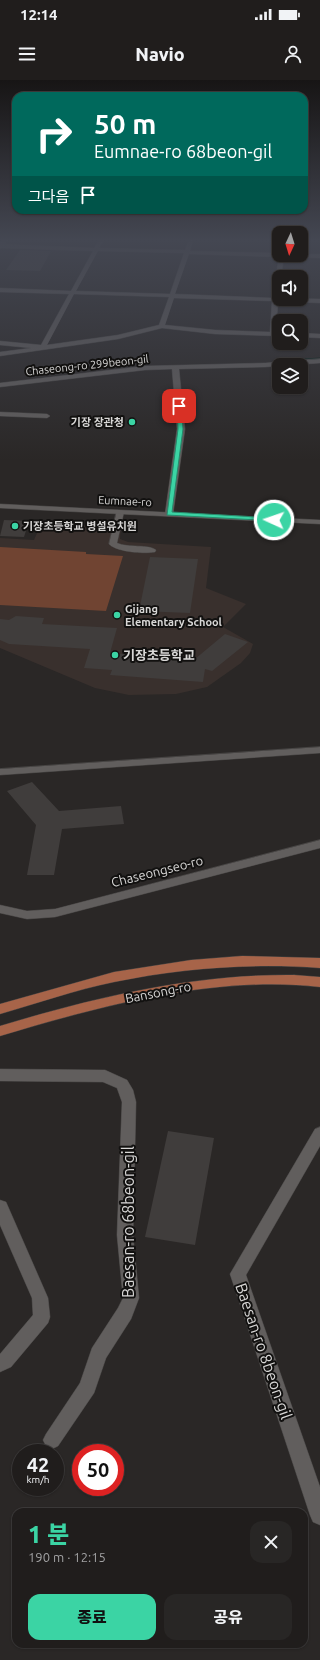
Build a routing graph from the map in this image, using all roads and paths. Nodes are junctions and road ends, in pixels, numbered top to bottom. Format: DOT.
graph roads {
  1 [pos="61,314"];
  2 [pos="166,314"];
  3 [pos="162,326"];
  4 [pos="272,334"];
  5 [pos="308,335"];
  6 [pos="320,336"];
  7 [pos="0,343"];
  8 [pos="43,347"];
  9 [pos="0,354"];
  10 [pos="320,361"];
  11 [pos="176,366"];
  12 [pos="0,385"];
  13 [pos="0,414"];
  14 [pos="47,416"];
  15 [pos="0,506"];
  16 [pos="120,512"];
  17 [pos="169,514"];
  18 [pos="320,522"];
  19 [pos="152,550"];
  20 [pos="320,750"];
  21 [pos="0,772"];
  22 [pos="320,844"];
  23 [pos="0,908"];
  24 [pos="320,963"];
  25 [pos="320,982"];
  26 [pos="0,1009"];
  27 [pos="0,1031"];
  28 [pos="0,1075"];
  29 [pos="320,1133"];
  30 [pos="0,1207"];
  31 [pos="0,1364"];
  32 [pos="52,1440"];
  33 [pos="320,1515"];
  1 -- 8 [label="street"];
  2 -- 3 [label="street"];
  3 -- 4 [label="street"];
  3 -- 8 [label="street"];
  5 -- 6 [label="street"];
  7 -- 8 [label="street"];
  8 -- 9 [label="street"];
  10 -- 11 [label="street, Chaseong-ro 299beon-gil"];
  11 -- 12 [label="street, Chaseong-ro 299beon-gil"];
  11 -- 17 [label="street"];
  13 -- 14 [label="street"];
  15 -- 16 [label="street, Eumnae-ro"];
  16 -- 17 [label="street, Eumnae-ro"];
  16 -- 19 [label="street"];
  17 -- 18 [label="street, Eumnae-ro"];
  20 -- 21 [label="street"];
  22 -- 23 [label="street, Chaseongseo-ro"];
  24 -- 26 [label="main road, Bansong-ro"];
  25 -- 27 [label="main road, Bansong-ro"];
  28 -- 32 [label="street, Baesan-ro 68beon-gil"];
  29 -- 33 [label="street, Baesan-ro 8beon-gil"];
  30 -- 31 [label="street"];
}
